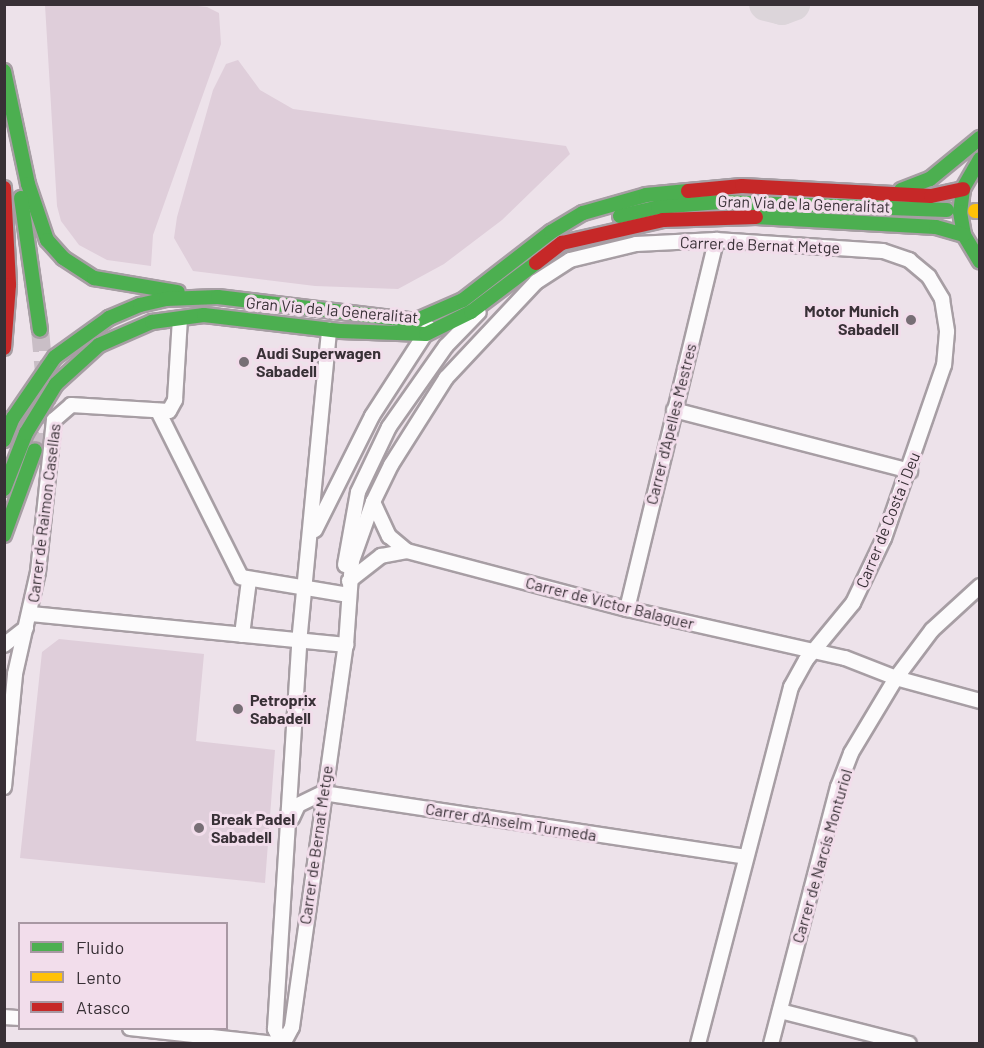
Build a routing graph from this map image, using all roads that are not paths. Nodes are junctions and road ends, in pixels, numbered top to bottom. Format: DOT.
graph roads {
  1 [pos="4,71"];
  2 [pos="4,92"];
  3 [pos="980,138"];
  4 [pos="980,159"];
  5 [pos="4,188"];
  6 [pos="963,189"];
  7 [pos="890,193"];
  8 [pos="947,210"];
  9 [pos="964,235"];
  10 [pos="716,240"];
  11 [pos="562,243"];
  12 [pos="531,247"];
  13 [pos="883,251"];
  14 [pos="980,262"];
  15 [pos="494,296"];
  16 [pos="218,297"];
  17 [pos="180,319"];
  18 [pos="329,329"];
  19 [pos="40,330"];
  20 [pos="426,334"];
  21 [pos="4,348"];
  22 [pos="674,410"];
  23 [pos="158,411"];
  24 [pos="4,440"];
  25 [pos="35,450"];
  26 [pos="910,471"];
  27 [pos="4,489"];
  28 [pos="373,502"];
  29 [pos="4,535"];
  30 [pos="310,543"];
  31 [pos="406,551"];
  32 [pos="249,580"];
  33 [pos="350,581"];
  34 [pos="980,586"];
  35 [pos="306,587"];
  36 [pos="348,596"];
  37 [pos="627,609"];
  38 [pos="29,621"];
  39 [pos="242,635"];
  40 [pos="299,644"];
  41 [pos="4,645"];
  42 [pos="346,645"];
  43 [pos="813,652"];
  44 [pos="896,678"];
  45 [pos="980,701"];
  46 [pos="4,787"];
  47 [pos="322,793"];
  48 [pos="290,820"];
  49 [pos="744,857"];
  50 [pos="780,1011"];
  51 [pos="140,1030"];
  52 [pos="275,1044"];
  53 [pos="282,1044"];
  54 [pos="698,1044"];
  55 [pos="771,1044"];
  56 [pos="909,1044"];
  1 -- 16 [label="street"];
  2 -- 19 [label="street"];
  3 -- 7 [label="street"];
  4 -- 6 [label="street"];
  5 -- 21 [label="street"];
  6 -- 7 [label="street, Gran Via de la Generalitat"];
  6 -- 9 [label="street"];
  7 -- 12 [label="street, Gran Via de la Generalitat"];
  8 -- 11 [label="street"];
  9 -- 11 [label="street, Gran Via de la Generalitat"];
  9 -- 14 [label="street"];
  10 -- 13 [label="street, Carrer de Bernat Metge"];
  10 -- 22 [label="street, Carrer d'Apelles Mestres"];
  10 -- 28 [label="street, Carrer de Bernat Metge"];
  11 -- 15 [label="street, Gran Via de la Generalitat"];
  12 -- 16 [label="street, Gran Via de la Generalitat"];
  12 -- 20 [label="street"];
  13 -- 26 [label="street, Carrer de Costa i Deu"];
  15 -- 20 [label="street, Gran Via de la Generalitat"];
  15 -- 33 [label="street, Carrer de Bernat Metge"];
  16 -- 24 [label="street, Gran Via de la Generalitat"];
  17 -- 18 [label="street, Gran Via de la Generalitat"];
  17 -- 23 [label="street"];
  17 -- 27 [label="street, Gran Via de la Generalitat"];
  18 -- 20 [label="street, Gran Via de la Generalitat"];
  18 -- 30 [label="street, Carrer de Bernat Metge"];
  20 -- 30 [label="street"];
  22 -- 26 [label="street"];
  22 -- 37 [label="street, Carrer d'Apelles Mestres"];
  23 -- 32 [label="street"];
  23 -- 38 [label="street, Carrer de Raimon Casellas"];
  25 -- 29 [label="street"];
  26 -- 43 [label="street, Carrer de Costa i Deu"];
  28 -- 31 [label="street"];
  28 -- 33 [label="street, Carrer de Bernat Metge"];
  30 -- 35 [label="street, Carrer de Bernat Metge"];
  31 -- 33 [label="street"];
  31 -- 37 [label="street, Carrer de Víctor Balaguer"];
  32 -- 35 [label="street"];
  32 -- 39 [label="street"];
  33 -- 36 [label="street, Carrer de Bernat Metge"];
  34 -- 44 [label="street, Carrer de Narcís Monturiol"];
  35 -- 36 [label="street"];
  35 -- 40 [label="street, Carrer de Bernat Metge"];
  36 -- 42 [label="street, Carrer de Bernat Metge"];
  37 -- 43 [label="street, Carrer de Víctor Balaguer"];
  38 -- 39 [label="street"];
  38 -- 41 [label="street"];
  38 -- 46 [label="street, Carrer de Raimon Casellas"];
  39 -- 40 [label="street"];
  40 -- 42 [label="street"];
  40 -- 48 [label="street, Carrer de Bernat Metge"];
  42 -- 47 [label="street, Carrer de Bernat Metge"];
  43 -- 44 [label="street, Carrer de Víctor Balaguer"];
  43 -- 49 [label="street, Carrer de Costa i Deu"];
  44 -- 45 [label="street, Carrer de Víctor Balaguer"];
  44 -- 50 [label="street, Carrer de Narcís Monturiol"];
  47 -- 48 [label="street"];
  47 -- 49 [label="street, Carrer d'Anselm Turmeda"];
  47 -- 53 [label="street, Carrer de Bernat Metge"];
  48 -- 53 [label="street, Carrer de Bernat Metge"];
  49 -- 54 [label="street, Carrer de Costa i Deu"];
  50 -- 55 [label="street, Carrer de Narcís Monturiol"];
  50 -- 56 [label="street"];
  51 -- 52 [label="street"];
}
